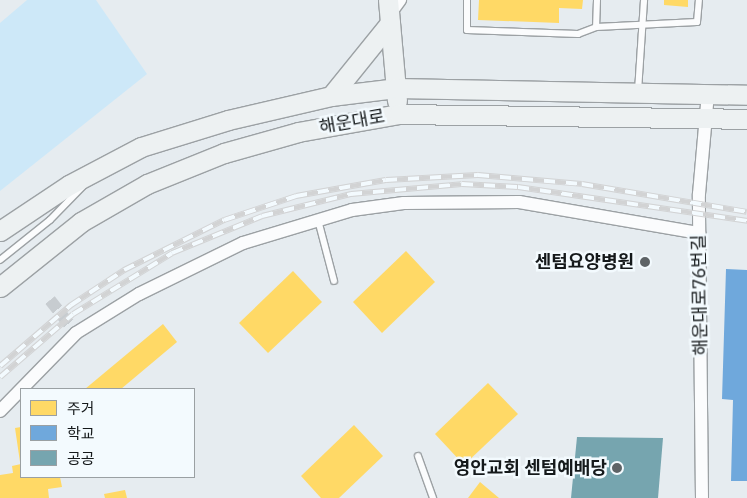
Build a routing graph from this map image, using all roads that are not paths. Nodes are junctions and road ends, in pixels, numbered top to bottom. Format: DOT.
graph roads {
  1 [pos="467,0"];
  2 [pos="598,0"];
  3 [pos="644,0"];
  4 [pos="699,0"];
  5 [pos="392,9"];
  6 [pos="643,24"];
  7 [pos="596,27"];
  8 [pos="396,88"];
  9 [pos="708,93"];
  10 [pos="638,95"];
  11 [pos="747,95"];
  12 [pos="331,96"];
  13 [pos="747,109"];
  14 [pos="399,114"];
  15 [pos="706,117"];
  16 [pos="747,119"];
  17 [pos="95,174"];
  18 [pos="318,220"];
  19 [pos="0,232"];
  20 [pos="699,233"];
  21 [pos="0,260"];
  22 [pos="334,281"];
  23 [pos="0,287"];
  24 [pos="22,388"];
  25 [pos="20,390"];
  26 [pos="0,411"];
  27 [pos="418,456"];
  28 [pos="433,498"];
  29 [pos="702,498"];
  1 -- 7 [label="lane"];
  2 -- 7 [label="lane"];
  3 -- 6 [label="lane"];
  4 -- 6 [label="lane"];
  5 -- 8 [label="main road"];
  5 -- 12 [label="main road"];
  6 -- 7 [label="lane"];
  6 -- 10 [label="lane"];
  8 -- 10 [label="main road, 해운대로"];
  8 -- 12 [label="main road, 해운대로"];
  8 -- 14 [label="main road"];
  9 -- 10 [label="main road, 해운대로"];
  9 -- 11 [label="main road, 해운대로"];
  9 -- 15 [label="street, 해운대로76번길"];
  12 -- 17 [label="main road, 해운대로"];
  13 -- 15 [label="lane"];
  14 -- 15 [label="main road, 해운대로"];
  14 -- 23 [label="main road, 해운대로"];
  15 -- 16 [label="main road, 해운대로"];
  15 -- 20 [label="street, 해운대로76번길"];
  17 -- 19 [label="main road, 해운대로"];
  17 -- 21 [label="lane"];
  18 -- 20 [label="street"];
  18 -- 22 [label="lane"];
  18 -- 24 [label="street"];
  20 -- 29 [label="street, 해운대로76번길"];
  25 -- 26 [label="street"];
  27 -- 28 [label="lane"];
}
